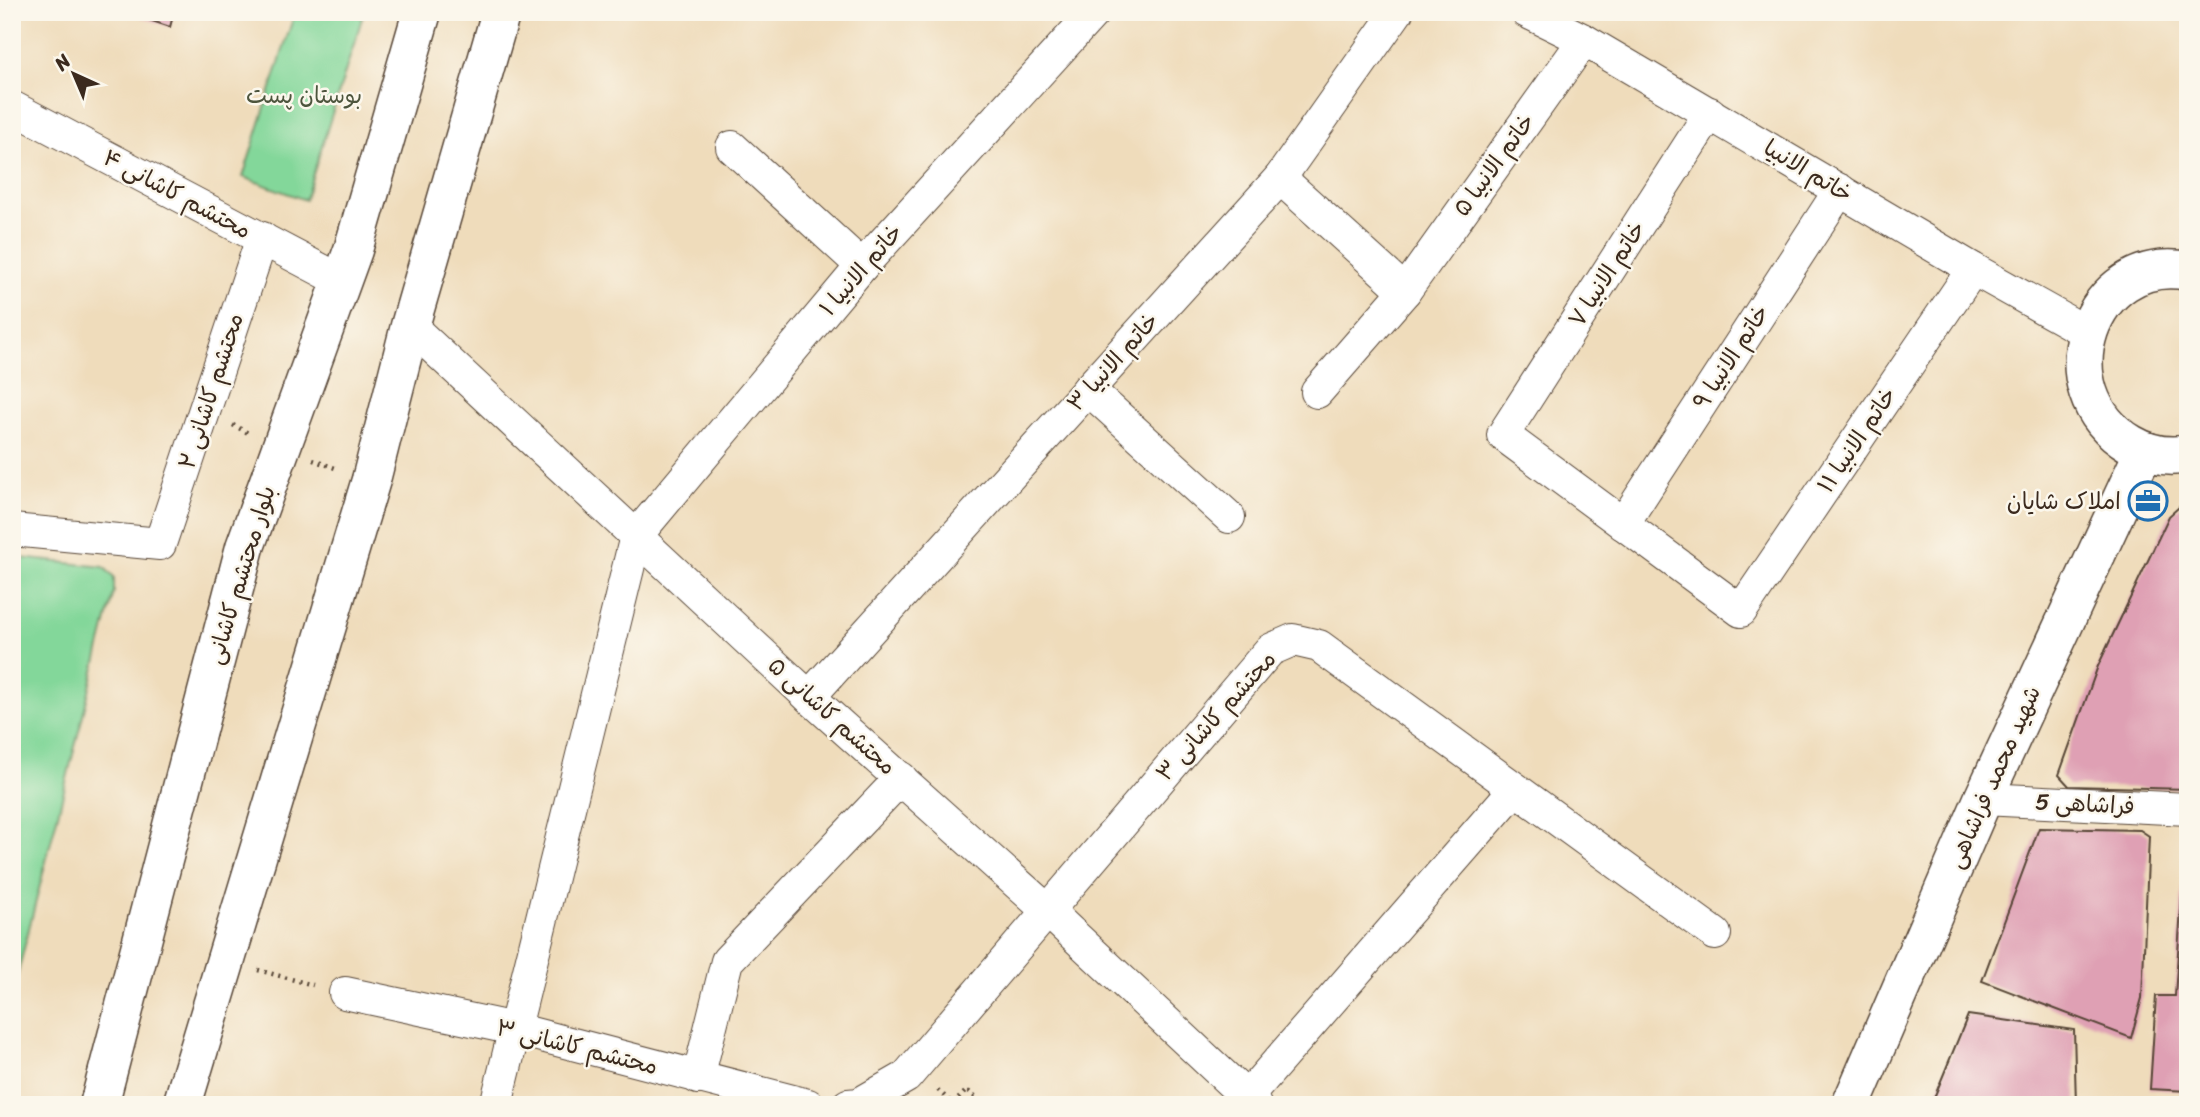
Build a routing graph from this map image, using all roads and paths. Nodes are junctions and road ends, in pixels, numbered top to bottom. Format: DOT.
graph roads {
  1 [pos="422,12"];
  2 [pos="500,12"];
  3 [pos="1094,12"];
  4 [pos="1398,12"];
  5 [pos="1527,12"];
  6 [pos="1584,40"];
  7 [pos="12,107"];
  8 [pos="1710,113"];
  9 [pos="732,147"];
  10 [pos="1280,178"];
  11 [pos="1840,190"];
  12 [pos="262,238"];
  13 [pos="862,266"];
  14 [pos="1973,269"];
  15 [pos="2188,271"];
  16 [pos="342,281"];
  17 [pos="1405,291"];
  18 [pos="410,326"];
  19 [pos="2086,332"];
  20 [pos="1088,389"];
  21 [pos="1317,392"];
  22 [pos="2144,452"];
  23 [pos="2188,454"];
  24 [pos="1229,517"];
  25 [pos="1623,524"];
  26 [pos="12,530"];
  27 [pos="636,536"];
  28 [pos="809,697"];
  29 [pos="901,778"];
  30 [pos="1515,789"];
  31 [pos="1983,799"];
  32 [pos="2188,809"];
  33 [pos="1048,911"];
  34 [pos="1715,934"];
  35 [pos="226,961"];
  36 [pos="345,993"];
  37 [pos="515,1029"];
  38 [pos="698,1078"];
  39 [pos="932,1085"];
  40 [pos="1247,1102"];
  41 [pos="99,1105"];
  42 [pos="182,1105"];
  43 [pos="496,1105"];
  44 [pos="808,1105"];
  45 [pos="848,1105"];
  46 [pos="984,1105"];
  47 [pos="1851,1105"];
  1 -- 16 [label="main road, بلوار محتشم کاشانی"];
  2 -- 18 [label="main road"];
  3 -- 13 [label="street, خاتم الانبیا ۱"];
  4 -- 10 [label="street, خاتم الانبیا ۳"];
  5 -- 6 [label="street, خاتم الانبیا"];
  6 -- 8 [label="street, خاتم الانبیا"];
  6 -- 17 [label="street, خاتم الانبیا ۵"];
  7 -- 12 [label="street, محتشم کاشانی ۴"];
  8 -- 11 [label="street, خاتم الانبیا"];
  8 -- 25 [label="street, خاتم الانبیا ۷"];
  9 -- 13 [label="street"];
  10 -- 17 [label="street"];
  10 -- 20 [label="street, خاتم الانبیا ۳"];
  11 -- 14 [label="street, خاتم الانبیا"];
  11 -- 25 [label="street, خاتم الانبیا ۹"];
  12 -- 16 [label="street, محتشم کاشانی ۴"];
  12 -- 26 [label="street, محتشم کاشانی ۲"];
  13 -- 27 [label="street, خاتم الانبیا ۱"];
  14 -- 19 [label="street, خاتم الانبیا"];
  14 -- 25 [label="street, خاتم الانبیا ۱۱"];
  15 -- 19 [label="main road"];
  16 -- 41 [label="main road, بلوار محتشم کاشانی"];
  17 -- 21 [label="street, خاتم الانبیا ۵"];
  18 -- 27 [label="street, محتشم کاشانی ۵"];
  18 -- 35 [label="main road"];
  19 -- 22 [label="main road"];
  20 -- 24 [label="street"];
  20 -- 28 [label="street, خاتم الانبیا ۳"];
  22 -- 23 [label="main road"];
  22 -- 31 [label="main road, شهید محمد فراشاهی"];
  27 -- 28 [label="street, محتشم کاشانی ۵"];
  27 -- 37 [label="street"];
  28 -- 29 [label="street, محتشم کاشانی ۵"];
  29 -- 33 [label="street, محتشم کاشانی ۵"];
  29 -- 38 [label="street"];
  30 -- 33 [label="street, محتشم کاشانی ۳"];
  30 -- 34 [label="street, محتشم کاشانی ۳"];
  30 -- 40 [label="street"];
  31 -- 32 [label="street, فراشاهی 5"];
  31 -- 47 [label="main road, شهید محمد فراشاهی"];
  33 -- 40 [label="street, محتشم کاشانی ۵"];
  33 -- 45 [label="street, محتشم کاشانی ۳"];
  35 -- 36 [label="path"];
  35 -- 42 [label="main road"];
  36 -- 37 [label="street, محتشم کاشانی ۳"];
  37 -- 38 [label="street, محتشم کاشانی ۳"];
  37 -- 43 [label="street"];
  38 -- 44 [label="street, محتشم کاشانی ۳"];
  39 -- 46 [label="path"];
}
